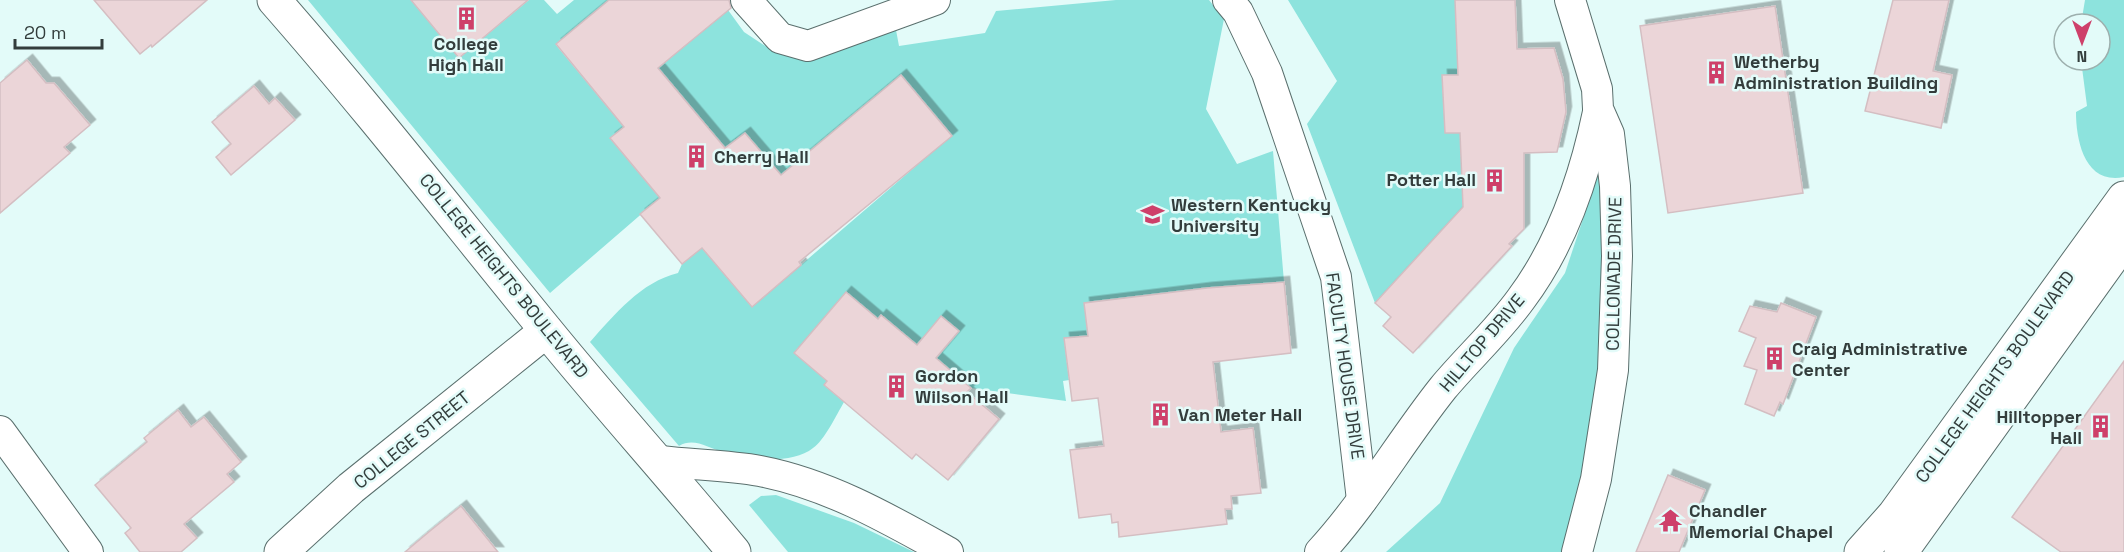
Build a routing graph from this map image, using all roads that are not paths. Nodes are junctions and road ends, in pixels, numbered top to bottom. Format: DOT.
graph roads {
  1 [pos="274,0"];
  2 [pos="746,0"];
  3 [pos="935,0"];
  4 [pos="1228,0"];
  5 [pos="1570,0"];
  6 [pos="1598,109"];
  7 [pos="2124,198"];
  8 [pos="2124,241"];
  9 [pos="546,331"];
  10 [pos="0,431"];
  11 [pos="660,461"];
  12 [pos="1362,500"];
  13 [pos="88,552"];
  14 [pos="280,552"];
  15 [pos="734,552"];
  16 [pos="948,552"];
  17 [pos="1320,552"];
  18 [pos="1577,552"];
  19 [pos="1861,552"];
  20 [pos="1901,552"];
  1 -- 9 [label="street, COLLEGE HEIGHTS BOULEVARD"];
  2 -- 3 [label="street"];
  4 -- 12 [label="street, FACULTY HOUSE DRIVE"];
  5 -- 6 [label="street, COLLONADE DRIVE"];
  6 -- 12 [label="street, HILLTOP DRIVE"];
  6 -- 18 [label="street, COLLONADE DRIVE"];
  7 -- 19 [label="street, COLLEGE HEIGHTS BOULEVARD"];
  8 -- 20 [label="street, COLLEGE HEIGHTS BOULEVARD"];
  9 -- 11 [label="street, COLLEGE HEIGHTS BOULEVARD"];
  9 -- 14 [label="street, COLLEGE STREET"];
  10 -- 13 [label="street"];
  11 -- 15 [label="street, COLLEGE HEIGHTS BOULEVARD"];
  11 -- 16 [label="street"];
  12 -- 17 [label="street, HILLTOP DRIVE"];
}
